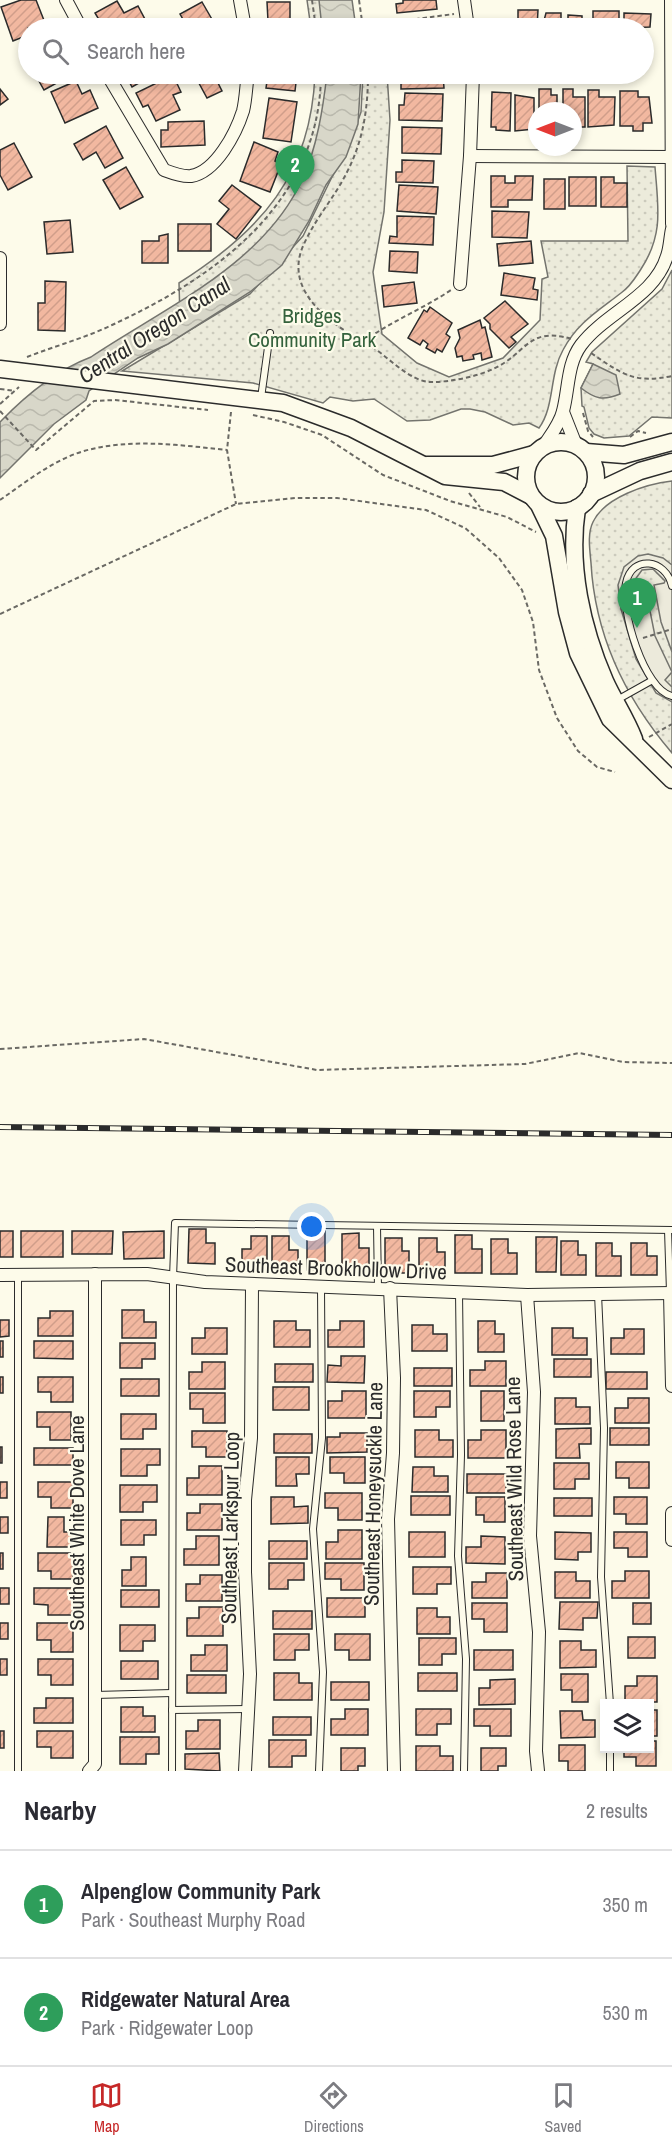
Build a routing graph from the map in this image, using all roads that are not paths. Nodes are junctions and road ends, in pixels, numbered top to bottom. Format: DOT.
graph roads {
  1 [pos="66,0"];
  2 [pos="240,0"];
  3 [pos="671,0"];
  4 [pos="76,18"];
  5 [pos="243,18"];
  6 [pos="671,79"];
  7 [pos="113,84"];
  8 [pos="247,84"];
  9 [pos="472,84"];
  10 [pos="470,156"];
  11 [pos="671,157"];
  12 [pos="672,224"];
  13 [pos="672,229"];
  14 [pos="0,258"];
  15 [pos="459,284"];
  16 [pos="0,324"];
  17 [pos="270,333"];
  18 [pos="0,369"];
  19 [pos="261,399"];
  20 [pos="563,412"];
  21 [pos="672,442"];
  22 [pos="581,449"];
  23 [pos="538,451"];
  24 [pos="672,462"];
  25 [pos="426,465"];
  26 [pos="591,494"];
  27 [pos="535,500"];
  28 [pos="577,508"];
  29 [pos="672,586"];
  30 [pos="651,681"];
  31 [pos="672,696"];
  32 [pos="616,700"];
  33 [pos="637,746"];
  34 [pos="672,780"];
  35 [pos="377,1226"];
  36 [pos="670,1230"];
  37 [pos="18,1274"];
  38 [pos="96,1274"];
  39 [pos="0,1275"];
  40 [pos="173,1278"];
  41 [pos="252,1285"];
  42 [pos="321,1287"];
  43 [pos="384,1288"];
  44 [pos="459,1292"];
  45 [pos="671,1293"];
  46 [pos="598,1294"];
  47 [pos="527,1295"];
  48 [pos="672,1386"];
  49 [pos="672,1513"];
  50 [pos="672,1540"];
  51 [pos="172,1693"];
  52 [pos="95,1695"];
  53 [pos="610,1699"];
  54 [pos="248,1709"];
  55 [pos="172,1710"];
  56 [pos="610,1753"];
  57 [pos="18,1771"];
  58 [pos="89,1771"];
  59 [pos="172,1771"];
  60 [pos="245,1771"];
  61 [pos="319,1771"];
  62 [pos="394,1771"];
  63 [pos="465,1771"];
  64 [pos="538,1771"];
  65 [pos="610,1771"];
  1 -- 4 [label="street"];
  2 -- 5 [label="street"];
  3 -- 6 [label="street"];
  6 -- 11 [label="street"];
  7 -- 8 [label="street"];
  9 -- 10 [label="street"];
  10 -- 11 [label="street"];
  10 -- 15 [label="street"];
  11 -- 12 [label="street"];
  13 -- 20 [label="street"];
  14 -- 16 [label="street"];
  17 -- 19 [label="lane"];
  18 -- 19 [label="main road"];
  19 -- 25 [label="main road"];
  20 -- 22 [label="street"];
  20 -- 23 [label="street"];
  21 -- 22 [label="main road"];
  22 -- 23 [label="main road"];
  22 -- 26 [label="main road"];
  23 -- 25 [label="main road"];
  23 -- 27 [label="main road"];
  24 -- 26 [label="main road"];
  25 -- 27 [label="main road"];
  26 -- 28 [label="main road"];
  27 -- 28 [label="main road"];
  27 -- 33 [label="main road"];
  28 -- 32 [label="main road"];
  29 -- 30 [label="lane"];
  30 -- 31 [label="lane"];
  30 -- 32 [label="lane"];
  32 -- 33 [label="main road"];
  33 -- 34 [label="main road"];
  35 -- 36 [label="lane"];
  35 -- 40 [label="lane"];
  35 -- 43 [label="lane"];
  36 -- 45 [label="lane"];
  37 -- 38 [label="street, Southeast Brookhollow Drive"];
  37 -- 39 [label="street, Southeast Brookhollow Drive"];
  37 -- 57 [label="lane"];
  38 -- 40 [label="street, Southeast Brookhollow Drive"];
  38 -- 52 [label="street, Southeast White Dove Lane"];
  40 -- 41 [label="street, Southeast Brookhollow Drive"];
  40 -- 51 [label="lane"];
  41 -- 42 [label="street, Southeast Brookhollow Drive"];
  41 -- 54 [label="street, Southeast Larkspur Loop"];
  42 -- 43 [label="street, Southeast Brookhollow Drive"];
  42 -- 61 [label="lane"];
  43 -- 44 [label="street, Southeast Brookhollow Drive"];
  43 -- 62 [label="street, Southeast Honeysuckle Lane"];
  44 -- 47 [label="street, Southeast Brookhollow Drive"];
  44 -- 63 [label="lane"];
  45 -- 46 [label="street, Southeast Brookhollow Drive"];
  45 -- 48 [label="street"];
  46 -- 47 [label="street, Southeast Brookhollow Drive"];
  46 -- 53 [label="lane"];
  47 -- 64 [label="street, Southeast Wild Rose Lane"];
  49 -- 50 [label="street"];
  51 -- 52 [label="lane"];
  51 -- 55 [label="lane"];
  52 -- 58 [label="street, Southeast White Dove Lane"];
  54 -- 55 [label="lane"];
  54 -- 60 [label="street, Southeast Larkspur Loop"];
  55 -- 59 [label="lane"];
  56 -- 65 [label="lane"];
}
